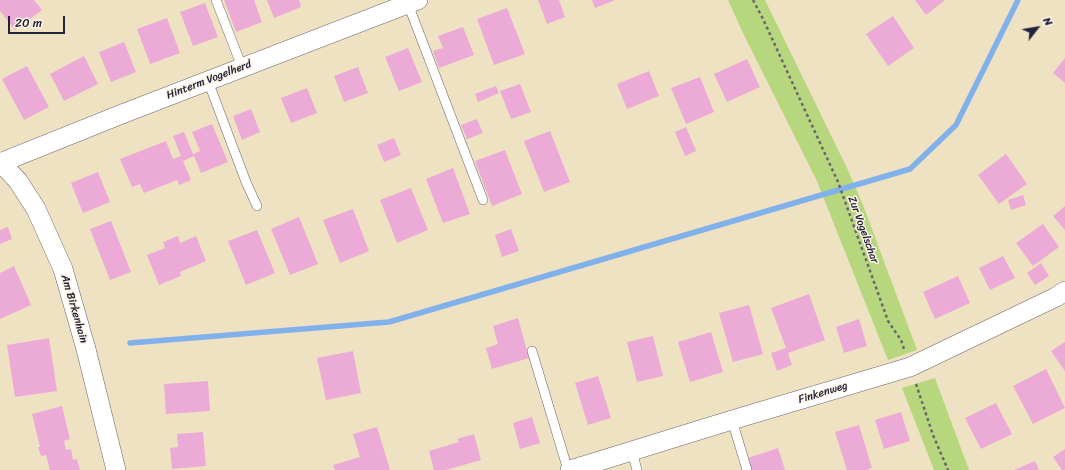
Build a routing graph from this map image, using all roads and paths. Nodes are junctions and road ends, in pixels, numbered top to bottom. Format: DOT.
graph roads {
  1 [pos="216,0"];
  2 [pos="753,0"];
  3 [pos="413,2"];
  4 [pos="242,67"];
  5 [pos="208,80"];
  6 [pos="0,163"];
  7 [pos="483,200"];
  8 [pos="257,206"];
  9 [pos="1065,291"];
  10 [pos="532,351"];
  11 [pos="910,367"];
  12 [pos="732,420"];
  13 [pos="632,451"];
  14 [pos="116,470"];
  15 [pos="569,470"];
  16 [pos="636,470"];
  17 [pos="747,470"];
  18 [pos="948,470"];
  1 -- 4 [label="lane"];
  2 -- 11 [label="path, Zur Vogelschar"];
  3 -- 4 [label="street, Hinterm Vogelherd"];
  3 -- 7 [label="lane"];
  4 -- 5 [label="street, Hinterm Vogelherd"];
  5 -- 6 [label="street, Hinterm Vogelherd"];
  5 -- 8 [label="lane"];
  6 -- 14 [label="street, Am Birkenhain"];
  9 -- 11 [label="street, Finkenweg"];
  10 -- 15 [label="lane"];
  11 -- 12 [label="street, Finkenweg"];
  11 -- 18 [label="path, Zur Vogelschar"];
  12 -- 13 [label="street, Finkenweg"];
  12 -- 17 [label="lane"];
  13 -- 15 [label="street, Finkenweg"];
  13 -- 16 [label="lane"];
}
